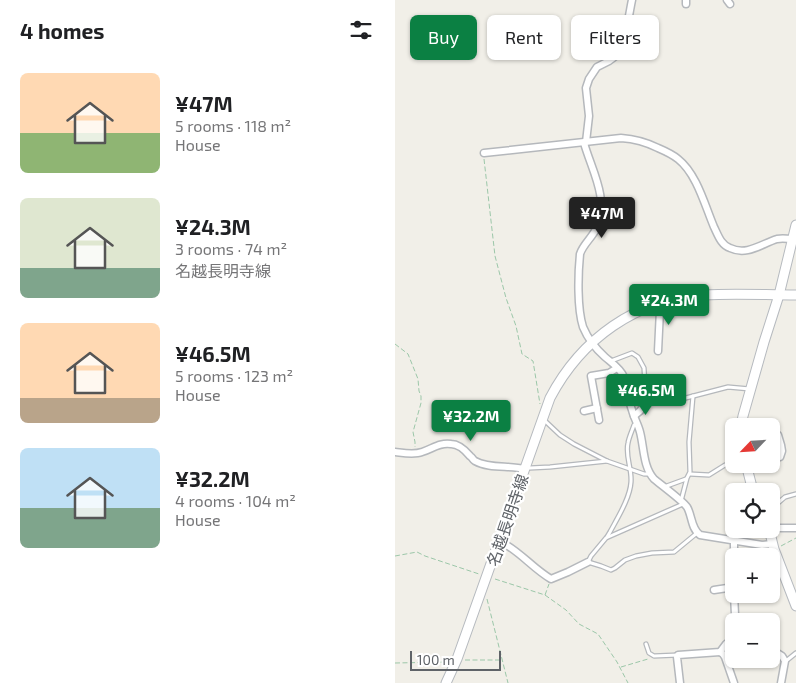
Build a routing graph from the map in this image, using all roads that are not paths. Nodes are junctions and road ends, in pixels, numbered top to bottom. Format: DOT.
graph roads {
  1 [pos="632,0"];
  2 [pos="585,142"];
  3 [pos="484,153"];
  4 [pos="796,225"];
  5 [pos="793,239"];
  6 [pos="779,295"];
  7 [pos="796,295"];
  8 [pos="658,304"];
  9 [pos="591,343"];
  10 [pos="658,351"];
  11 [pos="610,361"];
  12 [pos="617,368"];
  13 [pos="751,389"];
  14 [pos="693,396"];
  15 [pos="646,403"];
  16 [pos="597,408"];
  17 [pos="584,411"];
  18 [pos="634,416"];
  19 [pos="543,418"];
  20 [pos="743,418"];
  21 [pos="599,420"];
  22 [pos="637,424"];
  23 [pos="780,442"];
  24 [pos="395,452"];
  25 [pos="780,457"];
  26 [pos="607,461"];
  27 [pos="725,465"];
  28 [pos="525,468"];
  29 [pos="631,470"];
  30 [pos="649,474"];
  31 [pos="690,474"];
  32 [pos="687,479"];
  33 [pos="663,487"];
  34 [pos="796,494"];
  35 [pos="780,501"];
  36 [pos="682,502"];
  37 [pos="780,528"];
  38 [pos="796,528"];
  39 [pos="697,533"];
  40 [pos="606,538"];
  41 [pos="771,538"];
  42 [pos="734,540"];
  43 [pos="499,541"];
  44 [pos="773,546"];
  45 [pos="734,548"];
  46 [pos="588,562"];
  47 [pos="725,588"];
  48 [pos="714,590"];
  49 [pos="796,606"];
  50 [pos="646,644"];
  51 [pos="725,645"];
  52 [pos="720,652"];
  53 [pos="796,653"];
  54 [pos="679,655"];
  55 [pos="780,655"];
  56 [pos="785,661"];
  57 [pos="446,683"];
  58 [pos="680,683"];
  59 [pos="734,683"];
  60 [pos="781,683"];
  1 -- 2 [label="street"];
  2 -- 3 [label="street"];
  2 -- 5 [label="street"];
  2 -- 9 [label="street"];
  4 -- 5 [label="main road"];
  5 -- 6 [label="main road"];
  6 -- 7 [label="main road, 名越長明寺線"];
  6 -- 8 [label="main road, 名越長明寺線"];
  6 -- 13 [label="main road"];
  8 -- 9 [label="main road, 名越長明寺線"];
  8 -- 10 [label="street"];
  9 -- 11 [label="street"];
  9 -- 19 [label="main road, 名越長明寺線"];
  11 -- 12 [label="street"];
  11 -- 15 [label="lane"];
  12 -- 16 [label="street"];
  12 -- 18 [label="street"];
  13 -- 14 [label="lane"];
  13 -- 20 [label="main road"];
  14 -- 15 [label="lane"];
  14 -- 31 [label="lane"];
  15 -- 18 [label="street"];
  16 -- 17 [label="street"];
  16 -- 21 [label="street"];
  18 -- 22 [label="street"];
  19 -- 26 [label="lane"];
  19 -- 28 [label="main road, 名越長明寺線"];
  22 -- 29 [label="lane"];
  22 -- 30 [label="street"];
  23 -- 25 [label="street"];
  24 -- 28 [label="street"];
  26 -- 28 [label="lane"];
  26 -- 29 [label="lane"];
  27 -- 31 [label="lane"];
  28 -- 43 [label="main road, 名越長明寺線"];
  29 -- 30 [label="lane"];
  29 -- 40 [label="lane"];
  30 -- 33 [label="street"];
  31 -- 32 [label="lane"];
  32 -- 33 [label="lane"];
  32 -- 36 [label="lane"];
  33 -- 36 [label="street"];
  34 -- 35 [label="lane"];
  36 -- 39 [label="street"];
  36 -- 40 [label="lane"];
  37 -- 38 [label="street"];
  39 -- 42 [label="street"];
  39 -- 46 [label="lane"];
  40 -- 46 [label="lane"];
  41 -- 44 [label="main road"];
  42 -- 44 [label="street"];
  42 -- 45 [label="street"];
  43 -- 46 [label="street"];
  43 -- 57 [label="main road, 名越長明寺線"];
  44 -- 49 [label="main road"];
  47 -- 48 [label="street"];
  50 -- 54 [label="lane"];
  51 -- 52 [label="street"];
  52 -- 54 [label="street"];
  52 -- 59 [label="street"];
  53 -- 56 [label="lane"];
  54 -- 58 [label="street"];
  55 -- 56 [label="street"];
  56 -- 60 [label="street"];
}
